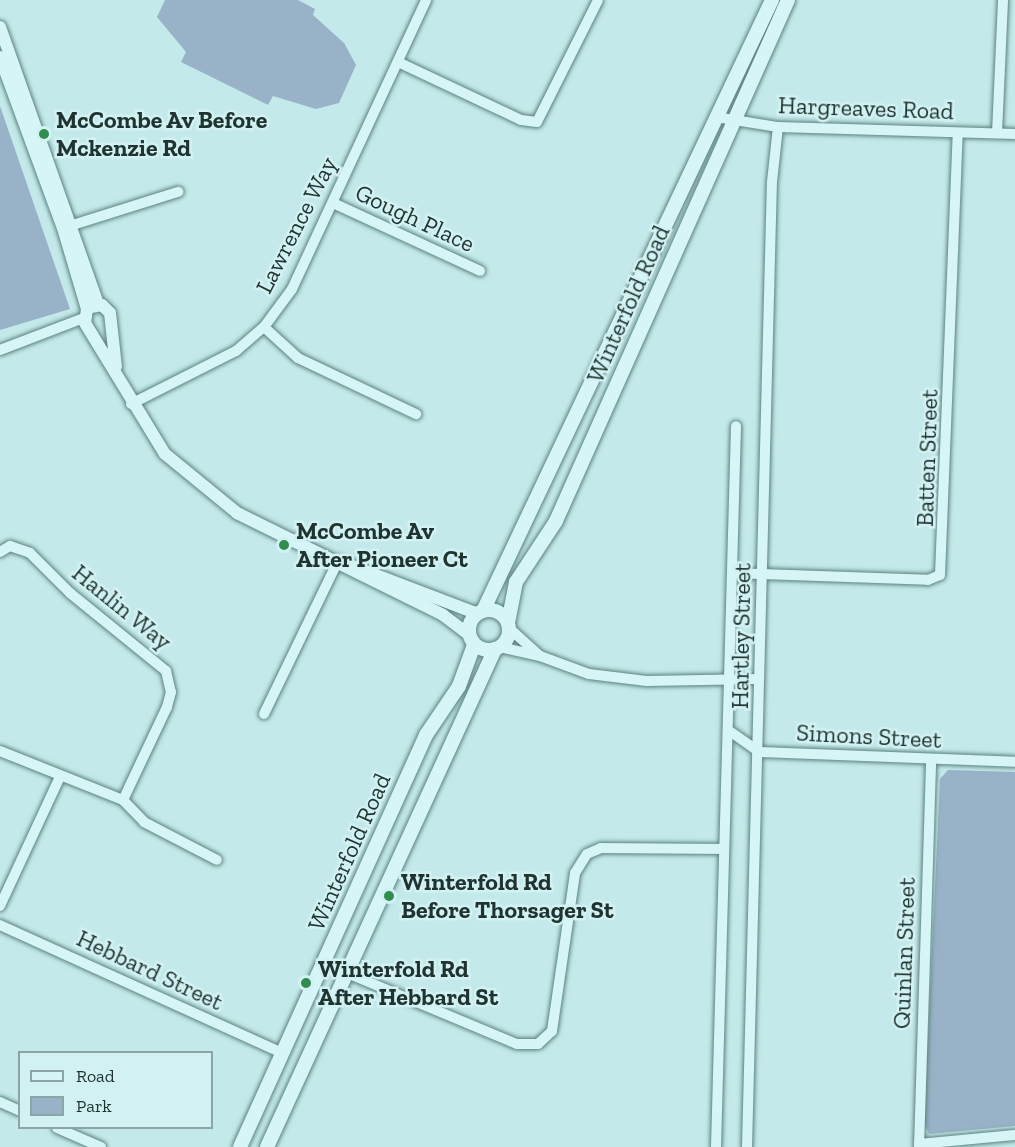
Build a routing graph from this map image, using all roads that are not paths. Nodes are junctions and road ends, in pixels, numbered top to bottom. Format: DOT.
graph roads {
  1 [pos="426,0"];
  2 [pos="598,0"];
  3 [pos="772,0"];
  4 [pos="788,0"];
  5 [pos="1003,0"];
  6 [pos="0,27"];
  7 [pos="0,57"];
  8 [pos="398,62"];
  9 [pos="716,117"];
  10 [pos="734,121"];
  11 [pos="778,127"];
  12 [pos="958,133"];
  13 [pos="997,133"];
  14 [pos="1015,134"];
  15 [pos="178,192"];
  16 [pos="333,202"];
  17 [pos="67,227"];
  18 [pos="480,271"];
  19 [pos="90,318"];
  20 [pos="108,327"];
  21 [pos="264,327"];
  22 [pos="0,350"];
  23 [pos="116,367"];
  24 [pos="131,404"];
  25 [pos="416,414"];
  26 [pos="736,426"];
  27 [pos="0,552"];
  28 [pos="338,561"];
  29 [pos="732,573"];
  30 [pos="763,574"];
  31 [pos="481,613"];
  32 [pos="508,626"];
  33 [pos="472,640"];
  34 [pos="497,648"];
  35 [pos="540,656"];
  36 [pos="759,679"];
  37 [pos="730,680"];
  38 [pos="264,714"];
  39 [pos="728,730"];
  40 [pos="0,751"];
  41 [pos="760,752"];
  42 [pos="931,761"];
  43 [pos="1015,762"];
  44 [pos="59,779"];
  45 [pos="123,801"];
  46 [pos="724,849"];
  47 [pos="217,860"];
  48 [pos="0,906"];
  49 [pos="0,925"];
  50 [pos="347,973"];
  51 [pos="282,1053"];
  52 [pos="0,1102"];
  53 [pos="18,1110"];
  54 [pos="59,1129"];
  55 [pos="1015,1135"];
  56 [pos="919,1145"];
  57 [pos="101,1147"];
  58 [pos="240,1147"];
  59 [pos="267,1147"];
  60 [pos="716,1147"];
  61 [pos="747,1147"];
  1 -- 8 [label="street, Lawrence Way"];
  2 -- 8 [label="street"];
  3 -- 9 [label="main road, Winterfold Road"];
  4 -- 10 [label="main road, Winterfold Road"];
  5 -- 13 [label="street"];
  6 -- 17 [label="street"];
  7 -- 17 [label="street"];
  8 -- 16 [label="street, Lawrence Way"];
  9 -- 10 [label="street, Hargreaves Road"];
  9 -- 31 [label="main road, Winterfold Road"];
  10 -- 11 [label="street, Hargreaves Road"];
  10 -- 32 [label="main road, Winterfold Road"];
  11 -- 12 [label="street, Hargreaves Road"];
  11 -- 30 [label="street, Hartley Street"];
  12 -- 13 [label="street, Hargreaves Road"];
  12 -- 30 [label="street, Batten Street"];
  13 -- 14 [label="street, Hargreaves Road"];
  15 -- 17 [label="street"];
  16 -- 18 [label="street, Gough Place"];
  16 -- 21 [label="street, Lawrence Way"];
  17 -- 19 [label="street"];
  19 -- 20 [label="street"];
  19 -- 20 [label="street"];
  19 -- 22 [label="street"];
  19 -- 23 [label="street"];
  20 -- 23 [label="street"];
  21 -- 24 [label="street, Lawrence Way"];
  21 -- 25 [label="street"];
  23 -- 24 [label="street"];
  24 -- 28 [label="street"];
  26 -- 29 [label="street, Hartley Street"];
  27 -- 45 [label="street, Hanlin Way"];
  28 -- 31 [label="street"];
  28 -- 33 [label="street"];
  28 -- 38 [label="street"];
  29 -- 30 [label="street, Batten Street"];
  29 -- 37 [label="street, Hartley Street"];
  30 -- 36 [label="street, Hartley Street"];
  31 -- 32 [label="main road"];
  31 -- 33 [label="main road, Winterfold Road"];
  32 -- 34 [label="main road, Winterfold Road"];
  32 -- 35 [label="street"];
  33 -- 34 [label="main road"];
  33 -- 51 [label="main road, Winterfold Road"];
  34 -- 35 [label="street"];
  34 -- 50 [label="main road, Winterfold Road"];
  35 -- 37 [label="street"];
  36 -- 37 [label="street"];
  36 -- 41 [label="street, Hartley Street"];
  37 -- 39 [label="street, Hartley Street"];
  39 -- 41 [label="street, Simons Street"];
  39 -- 46 [label="street, Hartley Street"];
  40 -- 44 [label="street"];
  41 -- 42 [label="street, Simons Street"];
  41 -- 61 [label="street, Hartley Street"];
  42 -- 43 [label="street, Simons Street"];
  42 -- 56 [label="street, Quinlan Street"];
  44 -- 45 [label="street"];
  44 -- 48 [label="street"];
  45 -- 47 [label="street"];
  46 -- 50 [label="street"];
  46 -- 60 [label="street, Hartley Street"];
  49 -- 51 [label="street, Hebbard Street"];
  50 -- 59 [label="main road, Winterfold Road"];
  51 -- 58 [label="main road, Winterfold Road"];
  52 -- 53 [label="street"];
  54 -- 57 [label="street"];
  55 -- 56 [label="street"];
}
